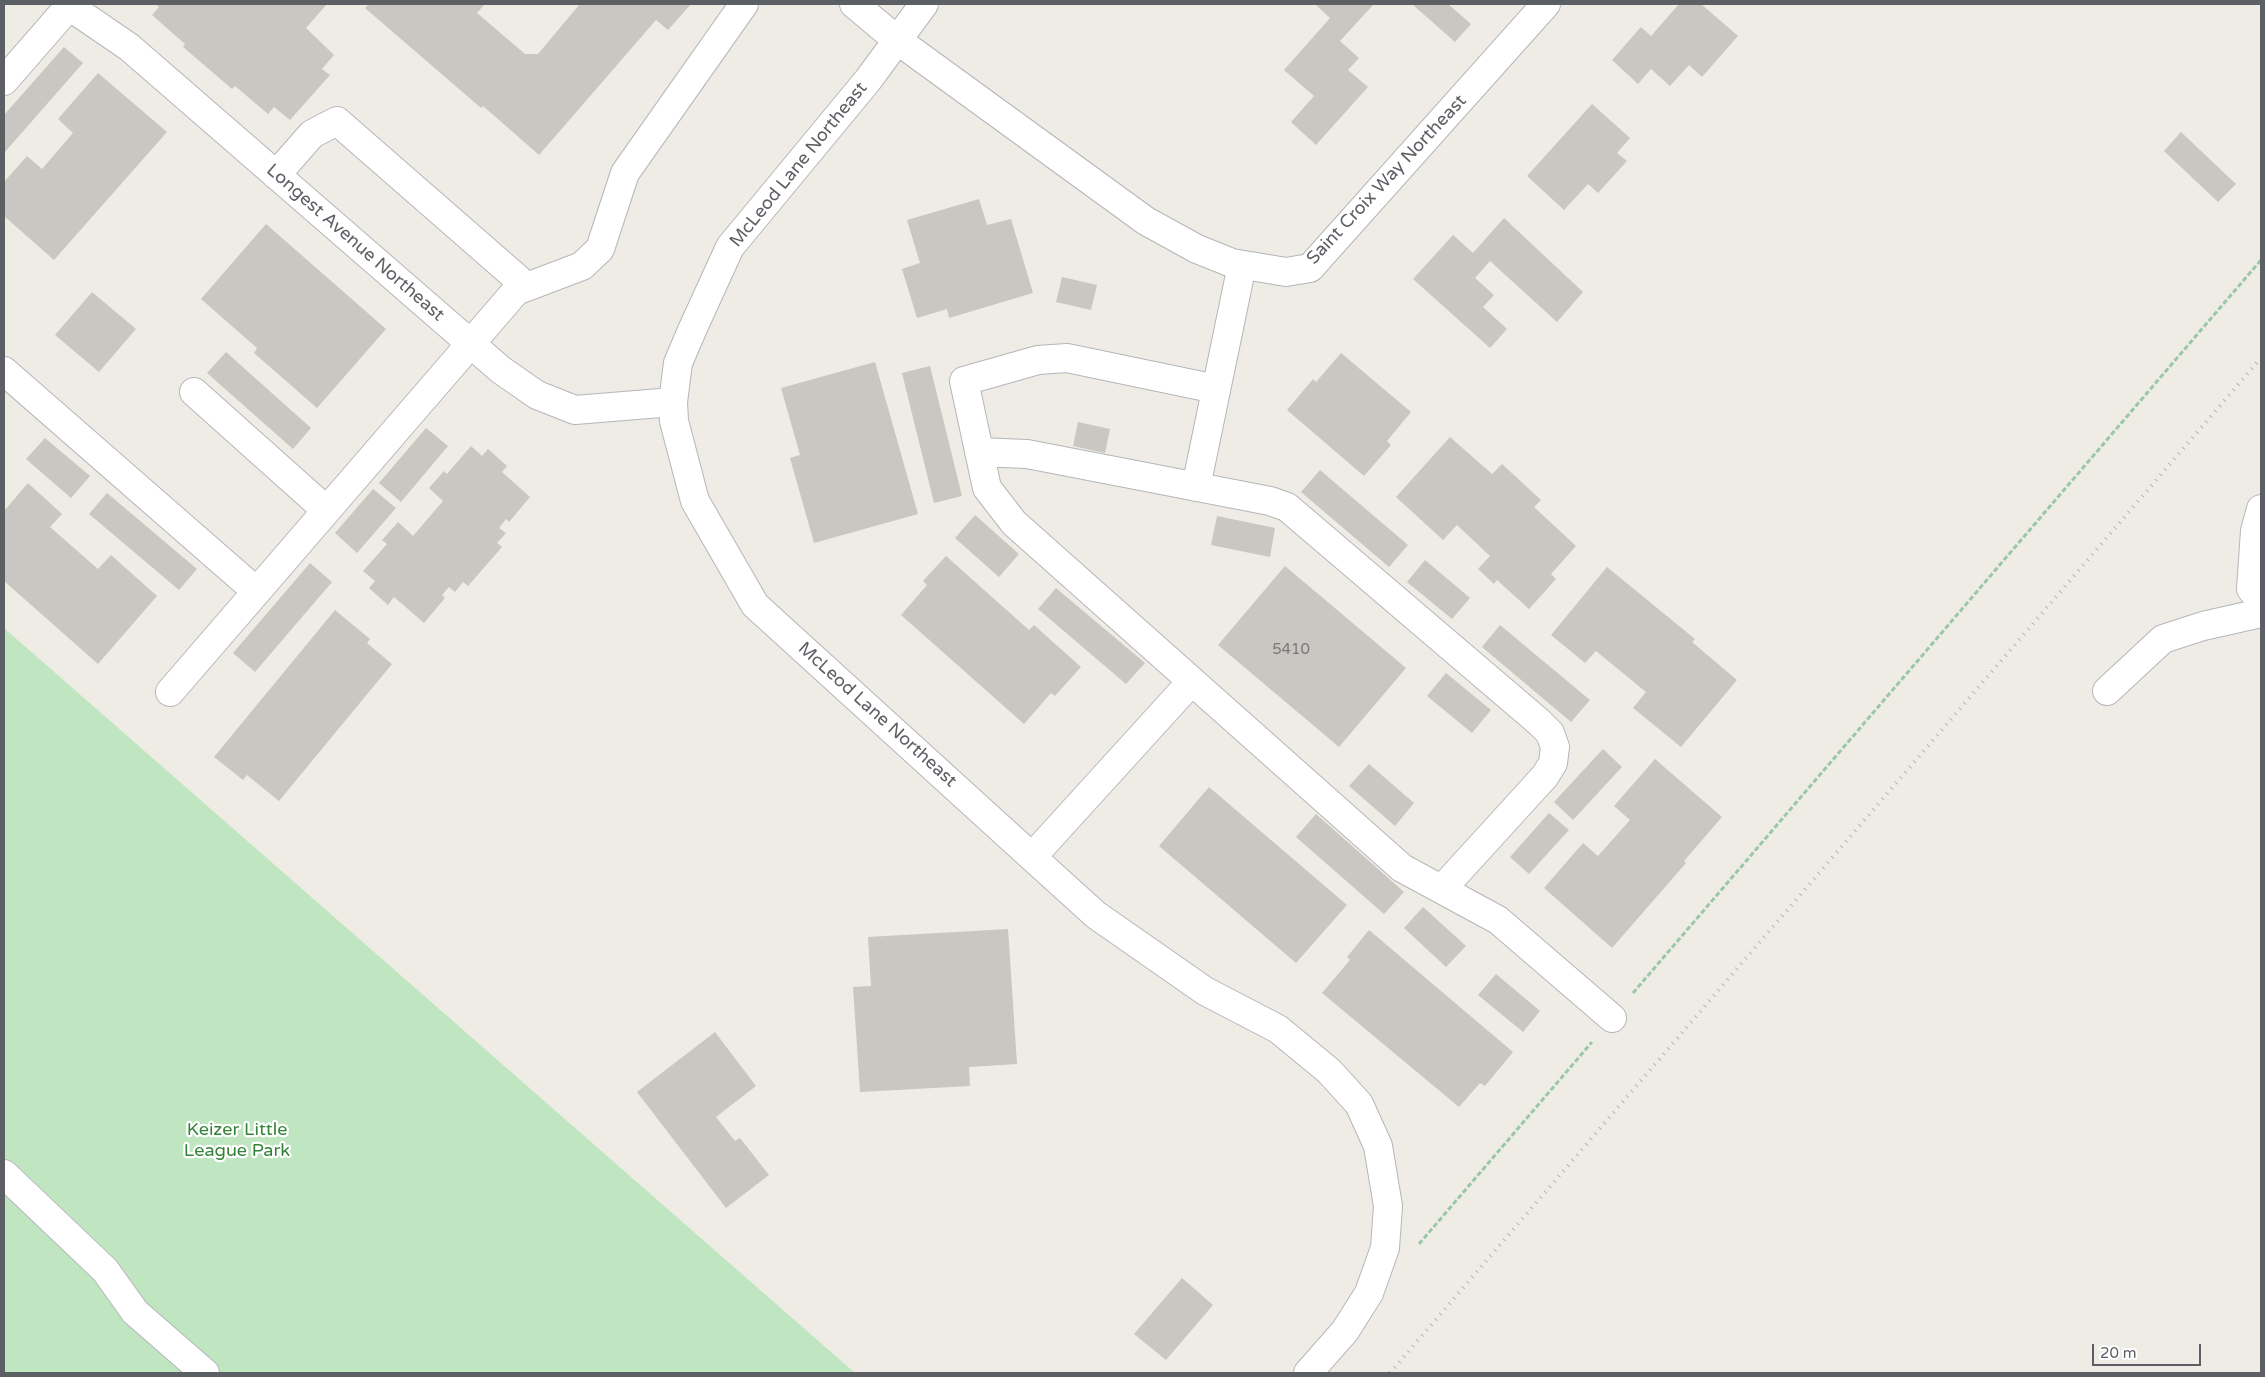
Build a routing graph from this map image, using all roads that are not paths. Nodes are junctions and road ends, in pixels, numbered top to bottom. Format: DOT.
graph roads {
  1 [pos="744,4"];
  2 [pos="854,4"];
  3 [pos="924,4"];
  4 [pos="1546,4"];
  5 [pos="69,5"];
  6 [pos="897,40"];
  7 [pos="4,81"];
  8 [pos="276,175"];
  9 [pos="1242,265"];
  10 [pos="526,286"];
  11 [pos="470,343"];
  12 [pos="4,371"];
  13 [pos="1216,389"];
  14 [pos="194,392"];
  15 [pos="673,402"];
  16 [pos="979,452"];
  17 [pos="1196,487"];
  18 [pos="2261,509"];
  19 [pos="326,510"];
  20 [pos="256,591"];
  21 [pos="2261,601"];
  22 [pos="2261,614"];
  23 [pos="1192,681"];
  24 [pos="2107,691"];
  25 [pos="170,692"];
  26 [pos="1032,857"];
  27 [pos="1442,890"];
  28 [pos="1612,1018"];
  29 [pos="4,1174"];
  30 [pos="205,1373"];
  31 [pos="1308,1373"];
  1 -- 10 [label="street"];
  2 -- 6 [label="street, Saint Croix Way Northeast"];
  3 -- 6 [label="street, McLeod Lane Northeast"];
  4 -- 9 [label="street, Saint Croix Way Northeast"];
  5 -- 7 [label="street"];
  5 -- 8 [label="street, Longest Avenue Northeast"];
  6 -- 9 [label="street, Saint Croix Way Northeast"];
  6 -- 15 [label="street, McLeod Lane Northeast"];
  8 -- 10 [label="street"];
  8 -- 11 [label="street, Longest Avenue Northeast"];
  9 -- 13 [label="street"];
  10 -- 11 [label="street"];
  11 -- 15 [label="street, Longest Avenue Northeast"];
  11 -- 19 [label="street"];
  12 -- 20 [label="street"];
  13 -- 16 [label="street"];
  13 -- 17 [label="street"];
  14 -- 19 [label="street"];
  15 -- 26 [label="street, McLeod Lane Northeast"];
  16 -- 17 [label="street"];
  16 -- 23 [label="street"];
  17 -- 27 [label="street"];
  18 -- 21 [label="street"];
  19 -- 20 [label="street"];
  20 -- 25 [label="street"];
  22 -- 24 [label="street"];
  23 -- 26 [label="street"];
  23 -- 27 [label="street"];
  26 -- 31 [label="street, McLeod Lane Northeast"];
  27 -- 28 [label="street"];
  29 -- 30 [label="street"];
}
